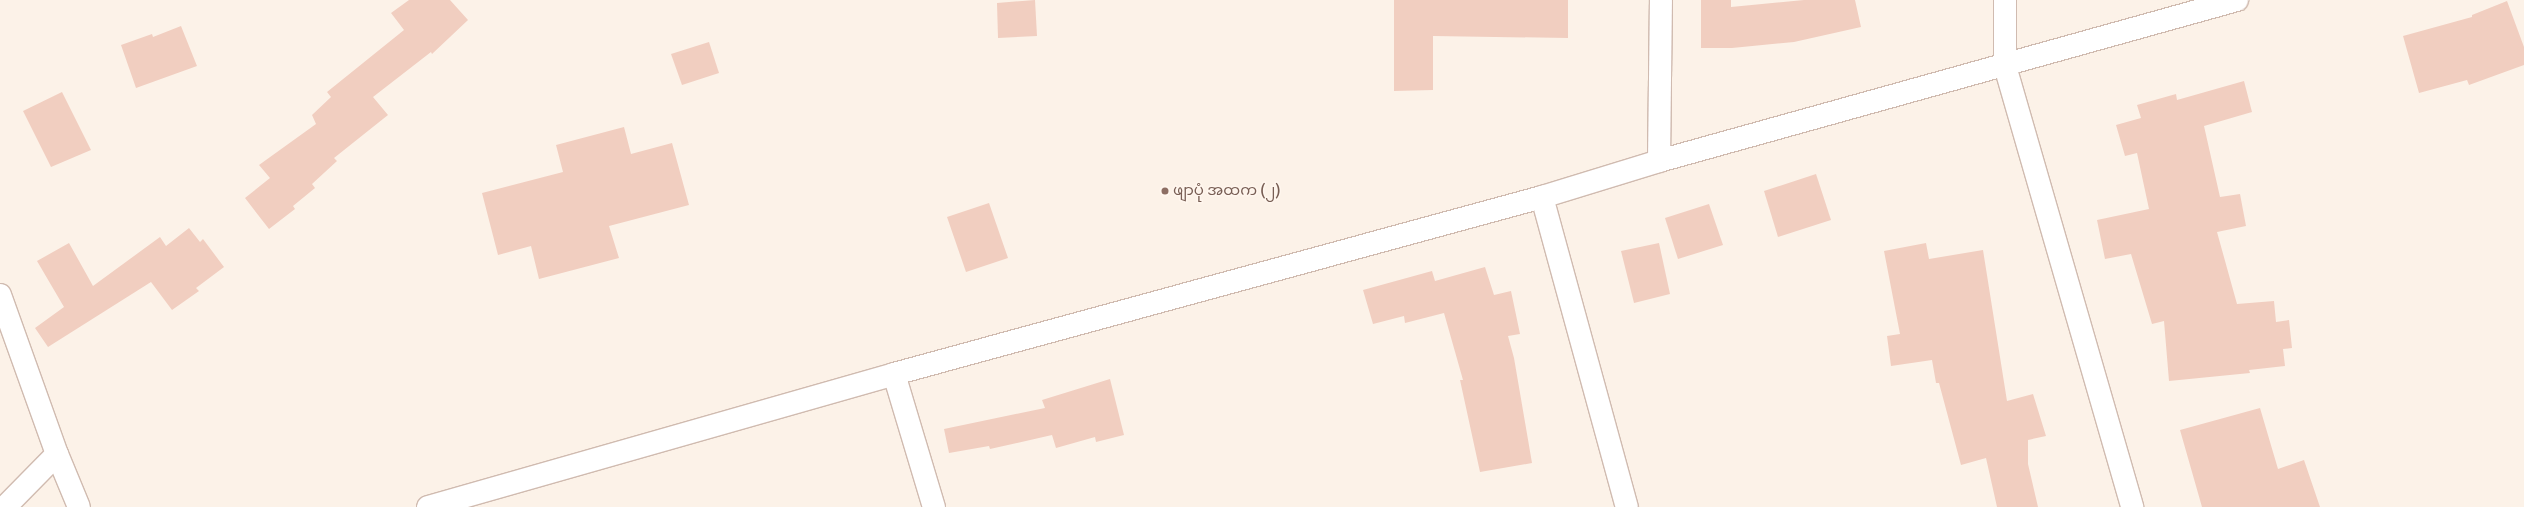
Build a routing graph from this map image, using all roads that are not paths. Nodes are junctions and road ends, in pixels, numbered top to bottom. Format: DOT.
graph roads {
  1 [pos="1661,0"];
  2 [pos="2005,0"];
  3 [pos="2237,0"];
  4 [pos="2004,66"];
  5 [pos="1658,161"];
  6 [pos="1542,197"];
  7 [pos="0,295"];
  8 [pos="894,374"];
  9 [pos="57,454"];
  10 [pos="5,507"];
  11 [pos="79,507"];
  12 [pos="428,507"];
  13 [pos="934,507"];
  14 [pos="1628,507"];
  15 [pos="2132,507"];
  1 -- 5 [label="street"];
  2 -- 4 [label="street"];
  3 -- 4 [label="street"];
  4 -- 5 [label="street"];
  4 -- 15 [label="street"];
  5 -- 6 [label="street"];
  6 -- 8 [label="street"];
  6 -- 14 [label="street"];
  7 -- 9 [label="street"];
  8 -- 12 [label="street"];
  8 -- 13 [label="street"];
  9 -- 10 [label="street"];
  9 -- 11 [label="street"];
}
